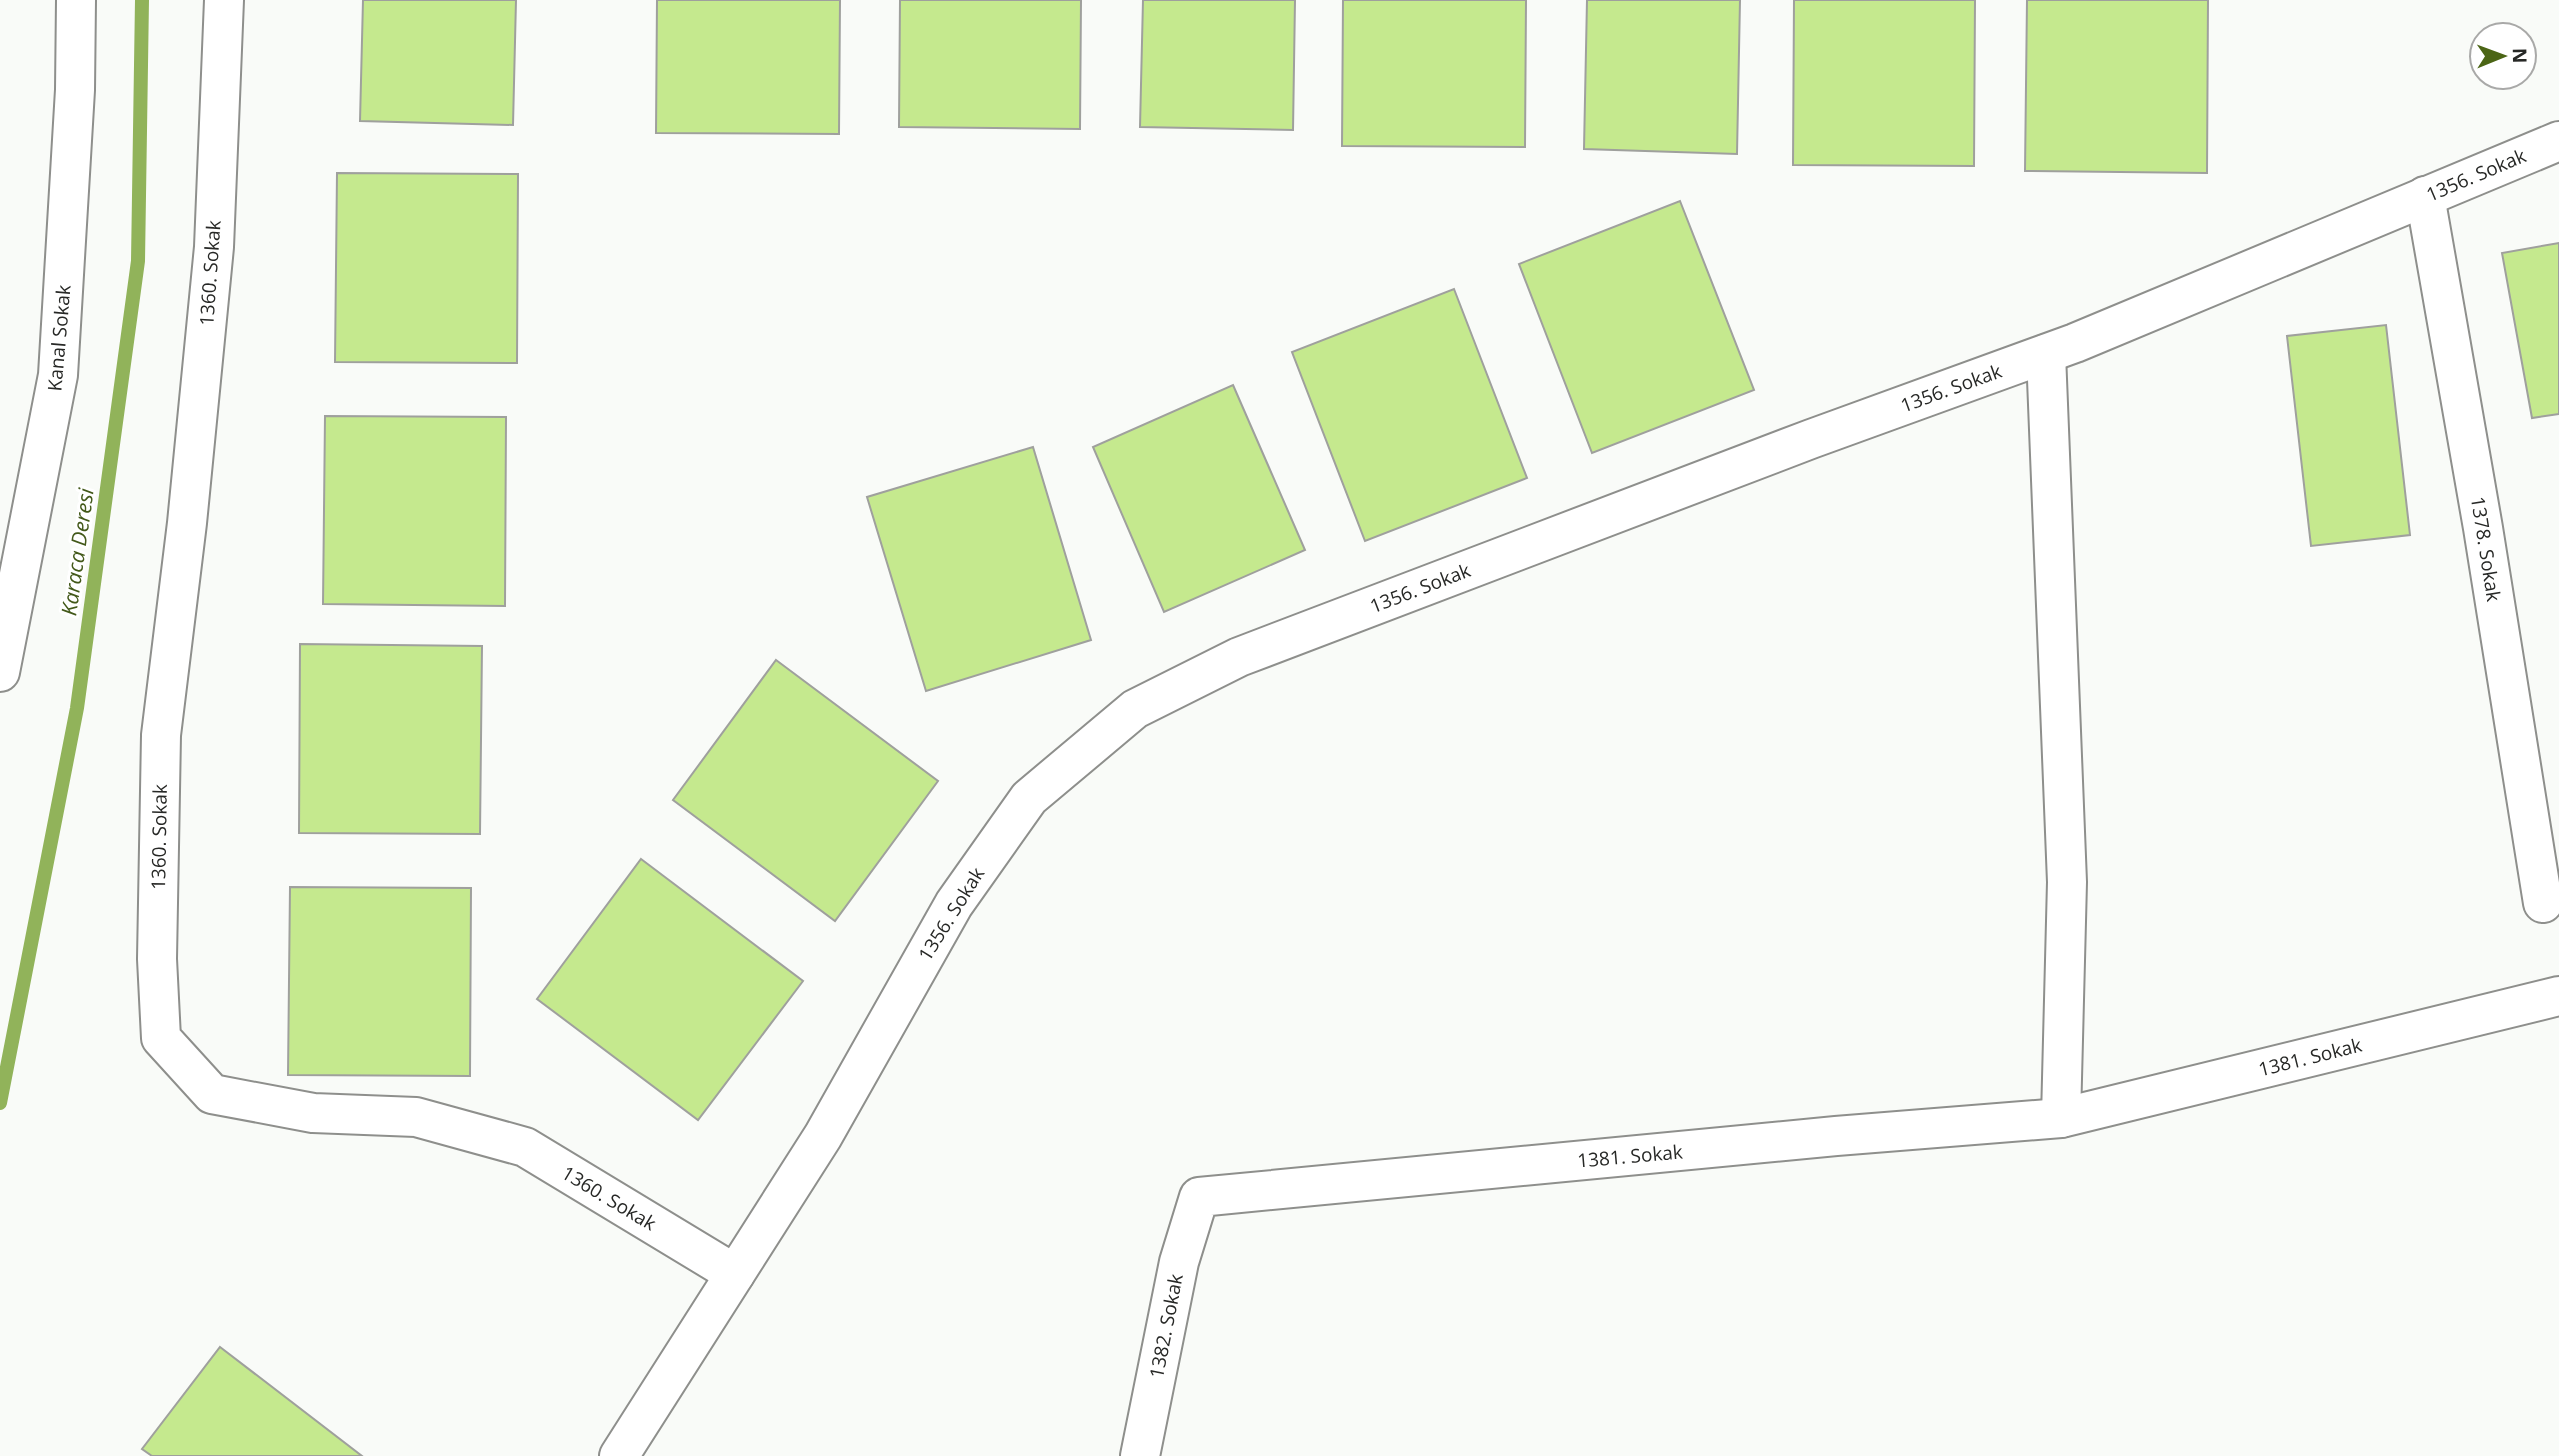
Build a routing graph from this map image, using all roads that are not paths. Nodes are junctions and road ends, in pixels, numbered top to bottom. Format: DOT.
graph roads {
  1 [pos="76,0"];
  2 [pos="224,0"];
  3 [pos="2559,141"];
  4 [pos="2425,196"];
  5 [pos="2046,354"];
  6 [pos="0,672"];
  7 [pos="2543,903"];
  8 [pos="2559,996"];
  9 [pos="2061,1118"];
  10 [pos="1199,1197"];
  11 [pos="735,1274"];
  12 [pos="619,1456"];
  13 [pos="1140,1456"];
  1 -- 6 [label="street, Kanal Sokak"];
  2 -- 11 [label="street, 1360. Sokak"];
  3 -- 4 [label="street, 1356. Sokak"];
  4 -- 5 [label="street, 1356. Sokak"];
  4 -- 7 [label="street, 1378. Sokak"];
  5 -- 9 [label="street"];
  5 -- 11 [label="street, 1356. Sokak"];
  8 -- 9 [label="street, 1381. Sokak"];
  9 -- 10 [label="street, 1381. Sokak"];
  10 -- 13 [label="street, 1382. Sokak"];
  11 -- 12 [label="street, 1356. Sokak"];
}
